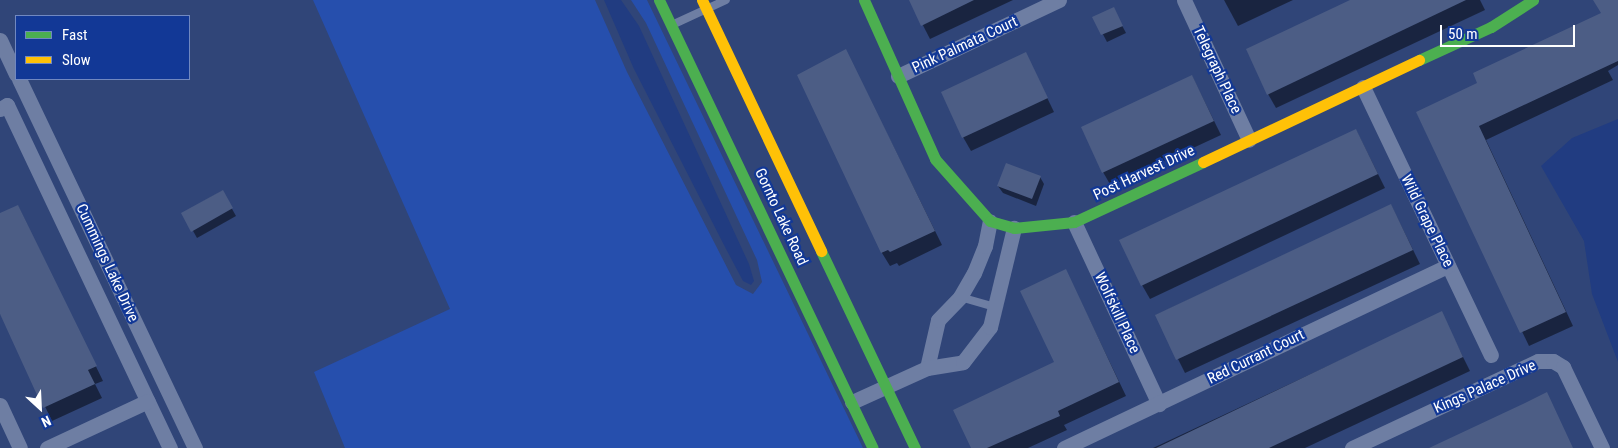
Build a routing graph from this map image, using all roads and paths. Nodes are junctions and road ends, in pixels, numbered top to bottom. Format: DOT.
graph roads {
  1 [pos="658,0"];
  2 [pos="726,0"];
  3 [pos="864,0"];
  4 [pos="1059,0"];
  5 [pos="1184,0"];
  6 [pos="1533,0"];
  7 [pos="704,4"];
  8 [pos="672,25"];
  9 [pos="0,40"];
  10 [pos="15,72"];
  11 [pos="898,76"];
  12 [pos="19,80"];
  13 [pos="1363,88"];
  14 [pos="0,109"];
  15 [pos="1249,140"];
  16 [pos="990,221"];
  17 [pos="1074,222"];
  18 [pos="1014,228"];
  19 [pos="1448,266"];
  20 [pos="960,297"];
  21 [pos="994,307"];
  22 [pos="1490,355"];
  23 [pos="927,368"];
  24 [pos="886,386"];
  25 [pos="148,401"];
  26 [pos="852,402"];
  27 [pos="1159,404"];
  28 [pos="0,405"];
  29 [pos="20,448"];
  30 [pos="47,448"];
  31 [pos="170,448"];
  32 [pos="195,448"];
  33 [pos="873,448"];
  34 [pos="915,448"];
  35 [pos="1064,448"];
  36 [pos="1352,448"];
  37 [pos="1602,448"];
  1 -- 8 [label="street, Gornto Lake Road"];
  2 -- 7 [label="lane"];
  3 -- 11 [label="street"];
  4 -- 11 [label="street, Pink Palmata Court"];
  5 -- 15 [label="street, Telegraph Place"];
  6 -- 13 [label="street, Post Harvest Drive"];
  7 -- 8 [label="lane"];
  7 -- 24 [label="street, Gornto Lake Road"];
  8 -- 26 [label="street, Gornto Lake Road"];
  9 -- 10 [label="street"];
  11 -- 16 [label="street"];
  12 -- 32 [label="street, Cummings Lake Drive"];
  13 -- 15 [label="street, Post Harvest Drive"];
  13 -- 19 [label="street, Wild Grape Place"];
  14 -- 25 [label="street"];
  15 -- 17 [label="street, Post Harvest Drive"];
  16 -- 18 [label="street, Post Harvest Drive"];
  16 -- 20 [label="street"];
  17 -- 18 [label="street, Post Harvest Drive"];
  17 -- 27 [label="street, Wolfskill Place"];
  18 -- 21 [label="street"];
  19 -- 22 [label="street, Wild Grape Place"];
  19 -- 27 [label="street, Red Currant Court"];
  20 -- 21 [label="lane"];
  20 -- 23 [label="street"];
  21 -- 23 [label="street"];
  23 -- 24 [label="street"];
  24 -- 26 [label="street"];
  24 -- 34 [label="street, Gornto Lake Road"];
  25 -- 30 [label="street"];
  25 -- 31 [label="street"];
  26 -- 33 [label="street, Gornto Lake Road"];
  27 -- 35 [label="street, Red Currant Court"];
  28 -- 29 [label="street"];
  36 -- 37 [label="street, Kings Palace Drive"];
}
